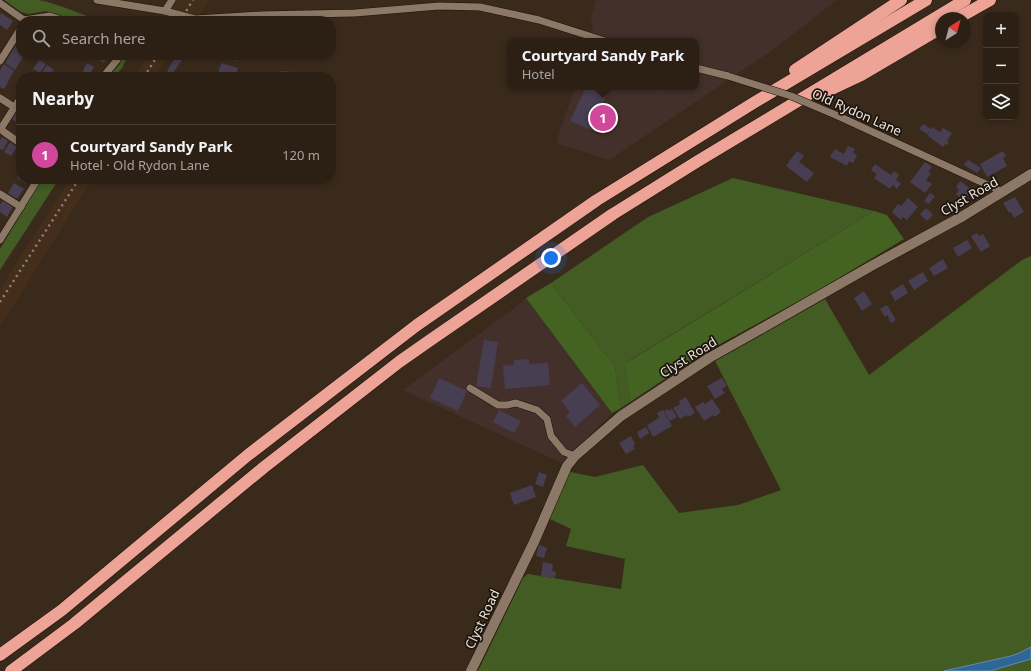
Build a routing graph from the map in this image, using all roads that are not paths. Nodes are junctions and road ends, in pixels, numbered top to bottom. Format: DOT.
graph roads {
  1 [pos="97,0"];
  2 [pos="172,0"];
  3 [pos="901,0"];
  4 [pos="926,0"];
  5 [pos="965,0"];
  6 [pos="990,0"];
  7 [pos="0,3"];
  8 [pos="164,11"];
  9 [pos="969,12"];
  10 [pos="18,16"];
  11 [pos="183,16"];
  12 [pos="244,16"];
  13 [pos="935,32"];
  14 [pos="16,36"];
  15 [pos="596,38"];
  16 [pos="117,60"];
  17 [pos="0,62"];
  18 [pos="699,69"];
  19 [pos="107,72"];
  20 [pos="0,98"];
  21 [pos="755,102"];
  22 [pos="16,104"];
  23 [pos="14,107"];
  24 [pos="773,115"];
  25 [pos="16,140"];
  26 [pos="1031,174"];
  27 [pos="35,184"];
  28 [pos="1003,192"];
  29 [pos="0,194"];
  30 [pos="21,207"];
  31 [pos="0,240"];
  32 [pos="470,388"];
  33 [pos="575,456"];
  34 [pos="0,656"];
  35 [pos="11,671"];
  36 [pos="472,671"];
  1 -- 8 [label="street"];
  2 -- 8 [label="street"];
  3 -- 21 [label="highway"];
  4 -- 21 [label="highway"];
  5 -- 24 [label="highway"];
  6 -- 9 [label="highway"];
  7 -- 10 [label="street"];
  8 -- 11 [label="street"];
  12 -- 15 [label="street"];
  13 -- 24 [label="highway"];
  14 -- 17 [label="street"];
  16 -- 19 [label="street"];
  18 -- 28 [label="street, Old Rydon Lane, bridge"];
  20 -- 23 [label="street"];
  21 -- 34 [label="highway"];
  22 -- 23 [label="street"];
  23 -- 25 [label="street"];
  24 -- 35 [label="highway"];
  26 -- 28 [label="street, Clyst Road"];
  27 -- 30 [label="street"];
  28 -- 33 [label="street, Clyst Road"];
  29 -- 30 [label="street"];
  30 -- 31 [label="street"];
  32 -- 33 [label="street"];
  33 -- 36 [label="street, Clyst Road"];
}
